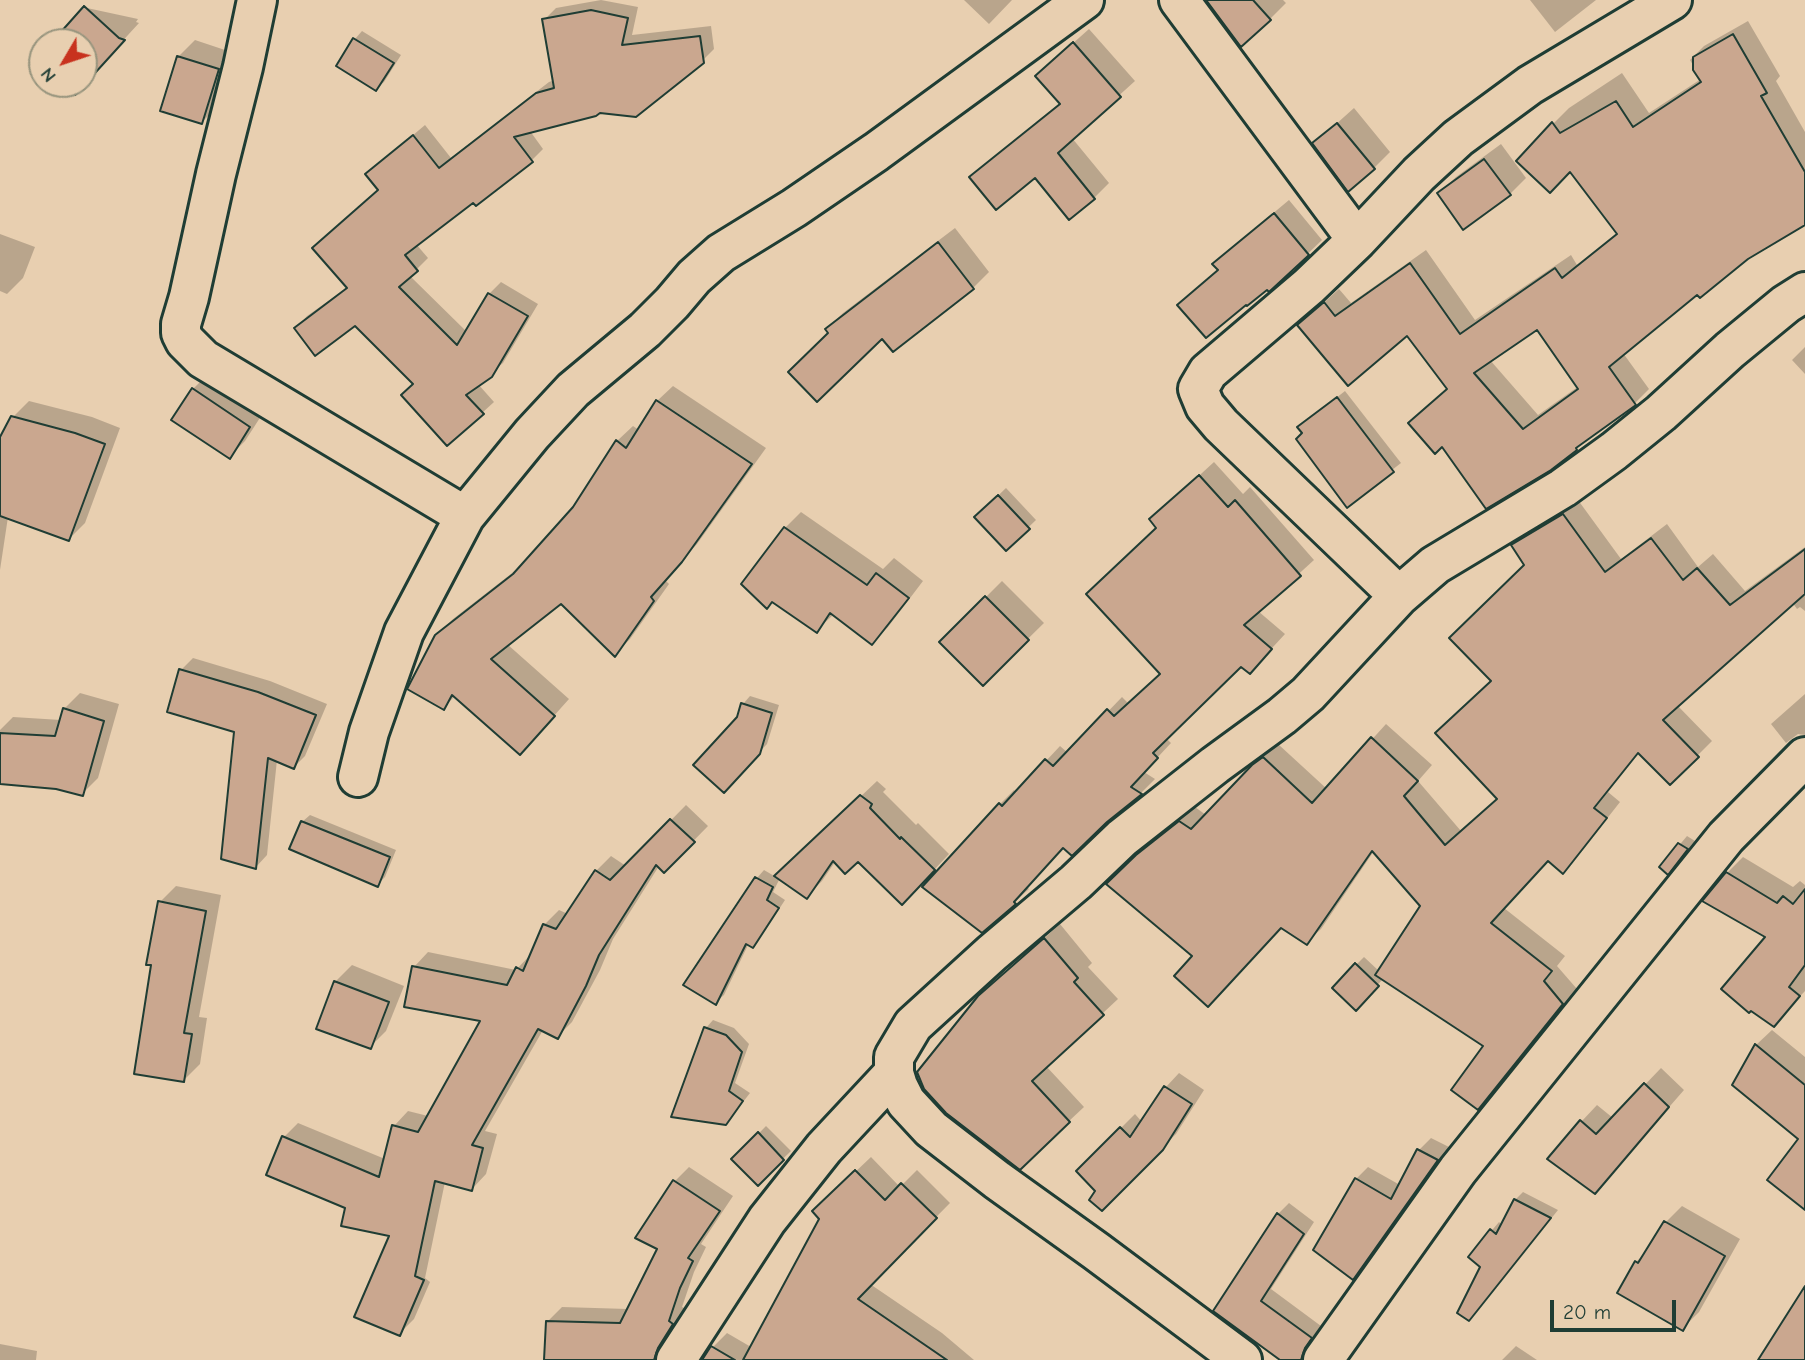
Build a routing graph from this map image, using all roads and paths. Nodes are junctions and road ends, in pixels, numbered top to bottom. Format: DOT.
graph roads {
  1 [pos="257,0"];
  2 [pos="1084,0"];
  3 [pos="1179,0"];
  4 [pos="1672,0"];
  5 [pos="1357,240"];
  6 [pos="1805,292"];
  7 [pos="465,516"];
  8 [pos="1399,596"];
  9 [pos="1805,757"];
  10 [pos="358,777"];
  11 [pos="894,1073"];
  12 [pos="676,1360"];
  13 [pos="1242,1360"];
  14 [pos="1323,1360"];
  1 -- 7 [label="street"];
  2 -- 7 [label="street"];
  3 -- 5 [label="street"];
  4 -- 5 [label="street"];
  5 -- 8 [label="street"];
  6 -- 8 [label="street"];
  7 -- 10 [label="street"];
  8 -- 11 [label="street"];
  9 -- 14 [label="street"];
  11 -- 12 [label="street"];
  11 -- 13 [label="street"];
}
